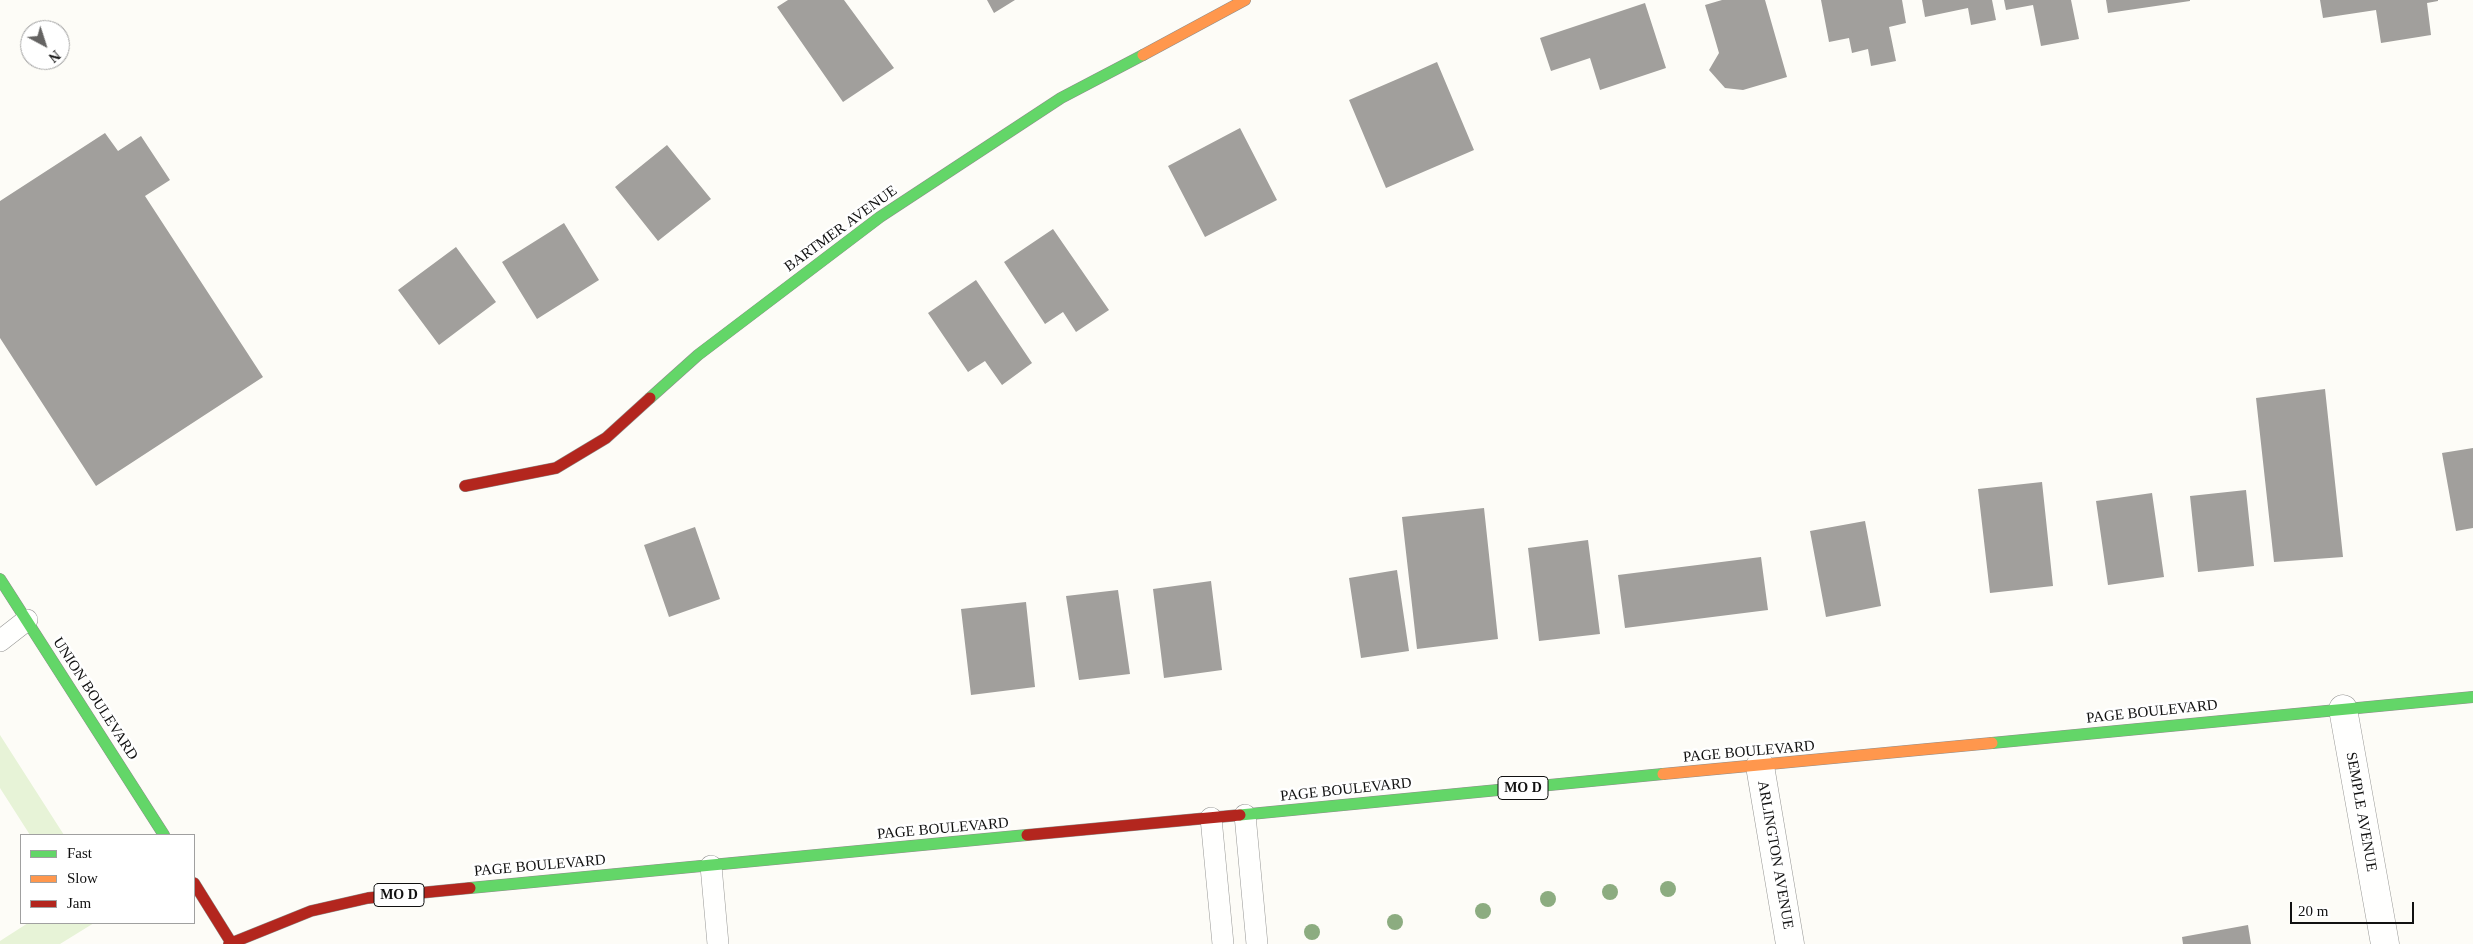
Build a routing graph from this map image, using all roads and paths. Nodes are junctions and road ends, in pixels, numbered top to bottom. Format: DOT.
graph roads {
  1 [pos="1245,0"];
  2 [pos="465,486"];
  3 [pos="0,579"];
  4 [pos="27,620"];
  5 [pos="0,641"];
  6 [pos="2473,697"];
  7 [pos="2343,709"];
  8 [pos="1760,766"];
  9 [pos="1245,815"];
  10 [pos="1211,818"];
  11 [pos="163,834"];
  12 [pos="710,866"];
  13 [pos="195,885"];
  14 [pos="231,944"];
  15 [pos="718,944"];
  16 [pos="1223,944"];
  17 [pos="1257,944"];
  18 [pos="1790,944"];
  19 [pos="2385,944"];
  1 -- 2 [label="main road, BARTMER AVENUE"];
  3 -- 4 [label="main road, UNION BOULEVARD"];
  4 -- 5 [label="lane"];
  4 -- 11 [label="main road, UNION BOULEVARD"];
  6 -- 7 [label="main road, PAGE BOULEVARD / MO D"];
  7 -- 8 [label="main road, PAGE BOULEVARD / MO D"];
  7 -- 19 [label="street, SEMPLE AVENUE"];
  8 -- 9 [label="main road, PAGE BOULEVARD / MO D"];
  8 -- 18 [label="street, ARLINGTON AVENUE"];
  9 -- 10 [label="main road, PAGE BOULEVARD / MO D"];
  9 -- 17 [label="lane"];
  10 -- 12 [label="main road, PAGE BOULEVARD / MO D"];
  10 -- 16 [label="lane"];
  12 -- 14 [label="main road, PAGE BOULEVARD / MO D"];
  12 -- 15 [label="lane"];
  13 -- 14 [label="main road"];
}
